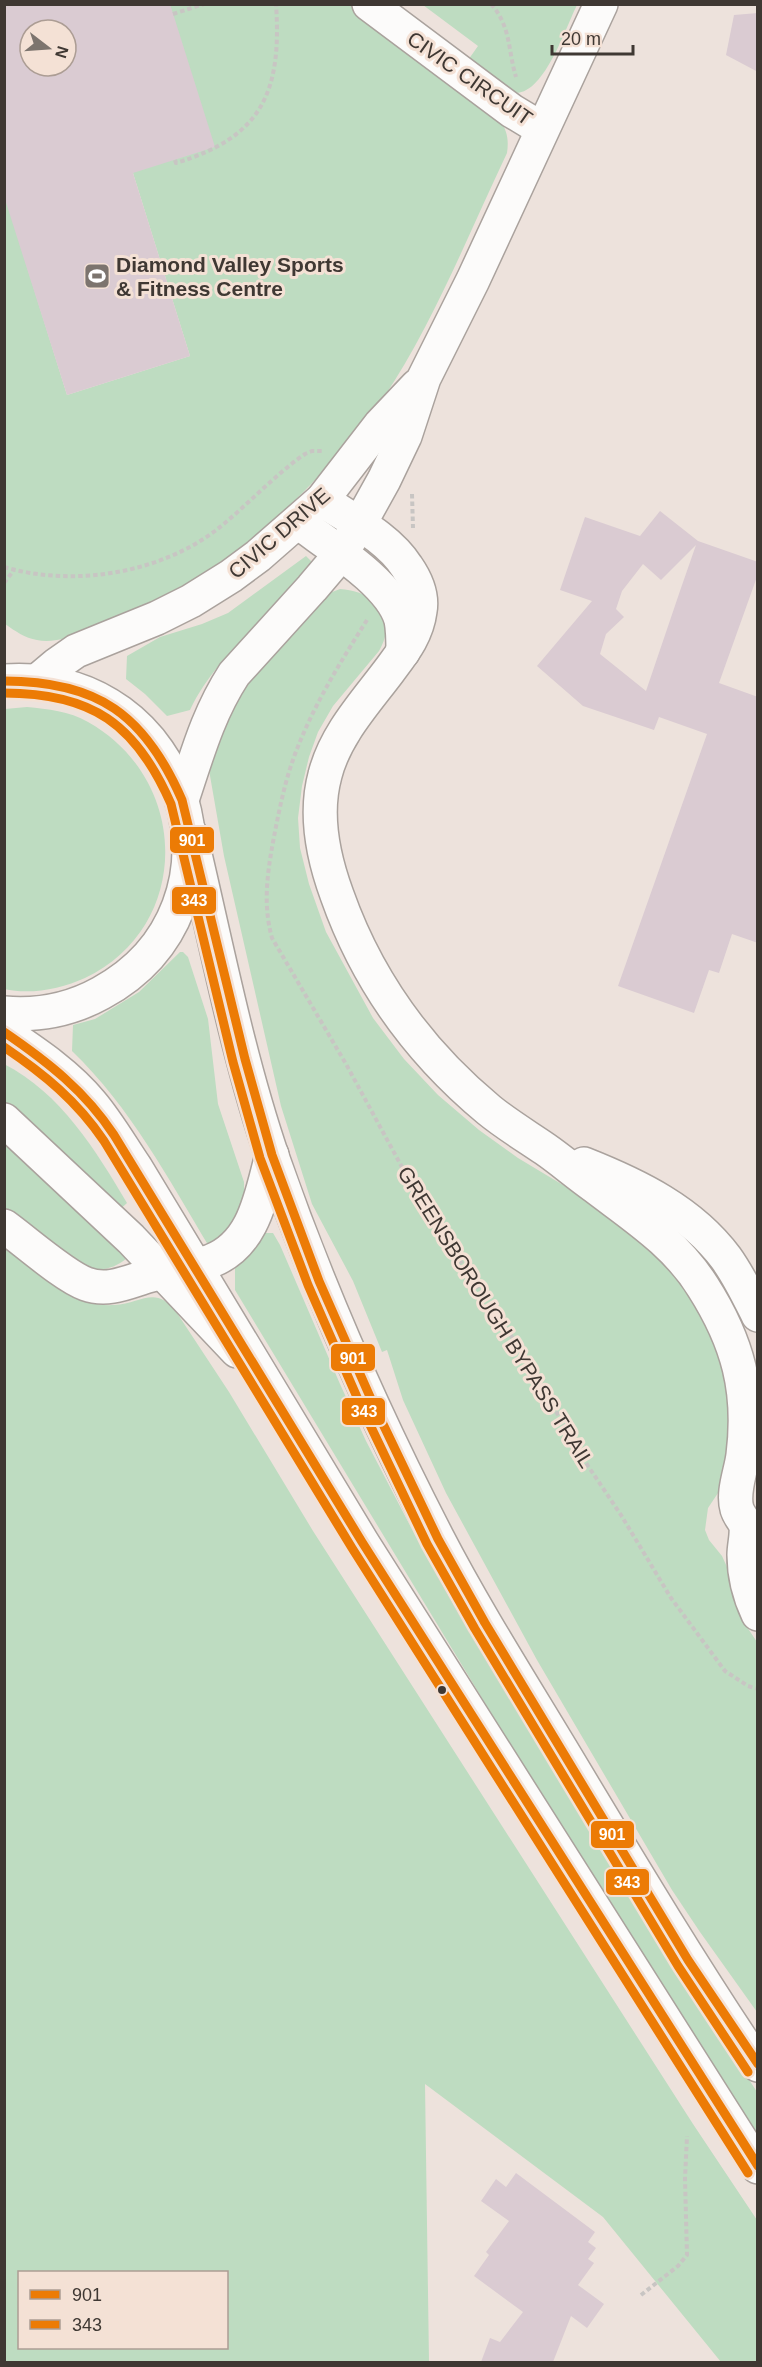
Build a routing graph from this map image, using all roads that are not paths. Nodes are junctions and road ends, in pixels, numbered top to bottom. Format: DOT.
graph roads {
  1 [pos="369,4"];
  2 [pos="601,4"];
  3 [pos="542,129"];
  4 [pos="424,378"];
  5 [pos="322,500"];
  6 [pos="298,522"];
  7 [pos="359,525"];
  8 [pos="340,555"];
  9 [pos="403,652"];
  10 [pos="4,658"];
  11 [pos="25,681"];
  12 [pos="184,808"];
  13 [pos="4,1012"];
  14 [pos="4,1032"];
  15 [pos="4,1120"];
  16 [pos="546,1150"];
  17 [pos="272,1155"];
  18 [pos="4,1226"];
  19 [pos="179,1269"];
  20 [pos="758,1315"];
  21 [pos="752,1521"];
  22 [pos="758,1614"];
  23 [pos="758,2065"];
  24 [pos="758,2167"];
  1 -- 3 [label="main road, CIVIC CIRCUIT"];
  2 -- 3 [label="main road, CIVIC DRIVE"];
  3 -- 4 [label="main road, CIVIC DRIVE"];
  4 -- 5 [label="main road, CIVIC DRIVE"];
  4 -- 7 [label="main road, CIVIC DRIVE"];
  5 -- 6 [label="main road, CIVIC DRIVE"];
  5 -- 7 [label="main road"];
  6 -- 8 [label="main road"];
  6 -- 11 [label="main road, CIVIC DRIVE"];
  7 -- 8 [label="main road, CIVIC DRIVE"];
  7 -- 9 [label="main road"];
  8 -- 9 [label="main road"];
  8 -- 12 [label="main road, CIVIC DRIVE"];
  9 -- 16 [label="main road"];
  10 -- 11 [label="main road"];
  11 -- 12 [label="main road"];
  12 -- 13 [label="main road"];
  12 -- 17 [label="main road"];
  14 -- 19 [label="main road"];
  15 -- 19 [label="main road"];
  16 -- 20 [label="main road"];
  16 -- 21 [label="main road"];
  17 -- 19 [label="main road"];
  17 -- 23 [label="main road"];
  18 -- 19 [label="main road"];
  19 -- 24 [label="main road"];
  21 -- 22 [label="main road"];
}
